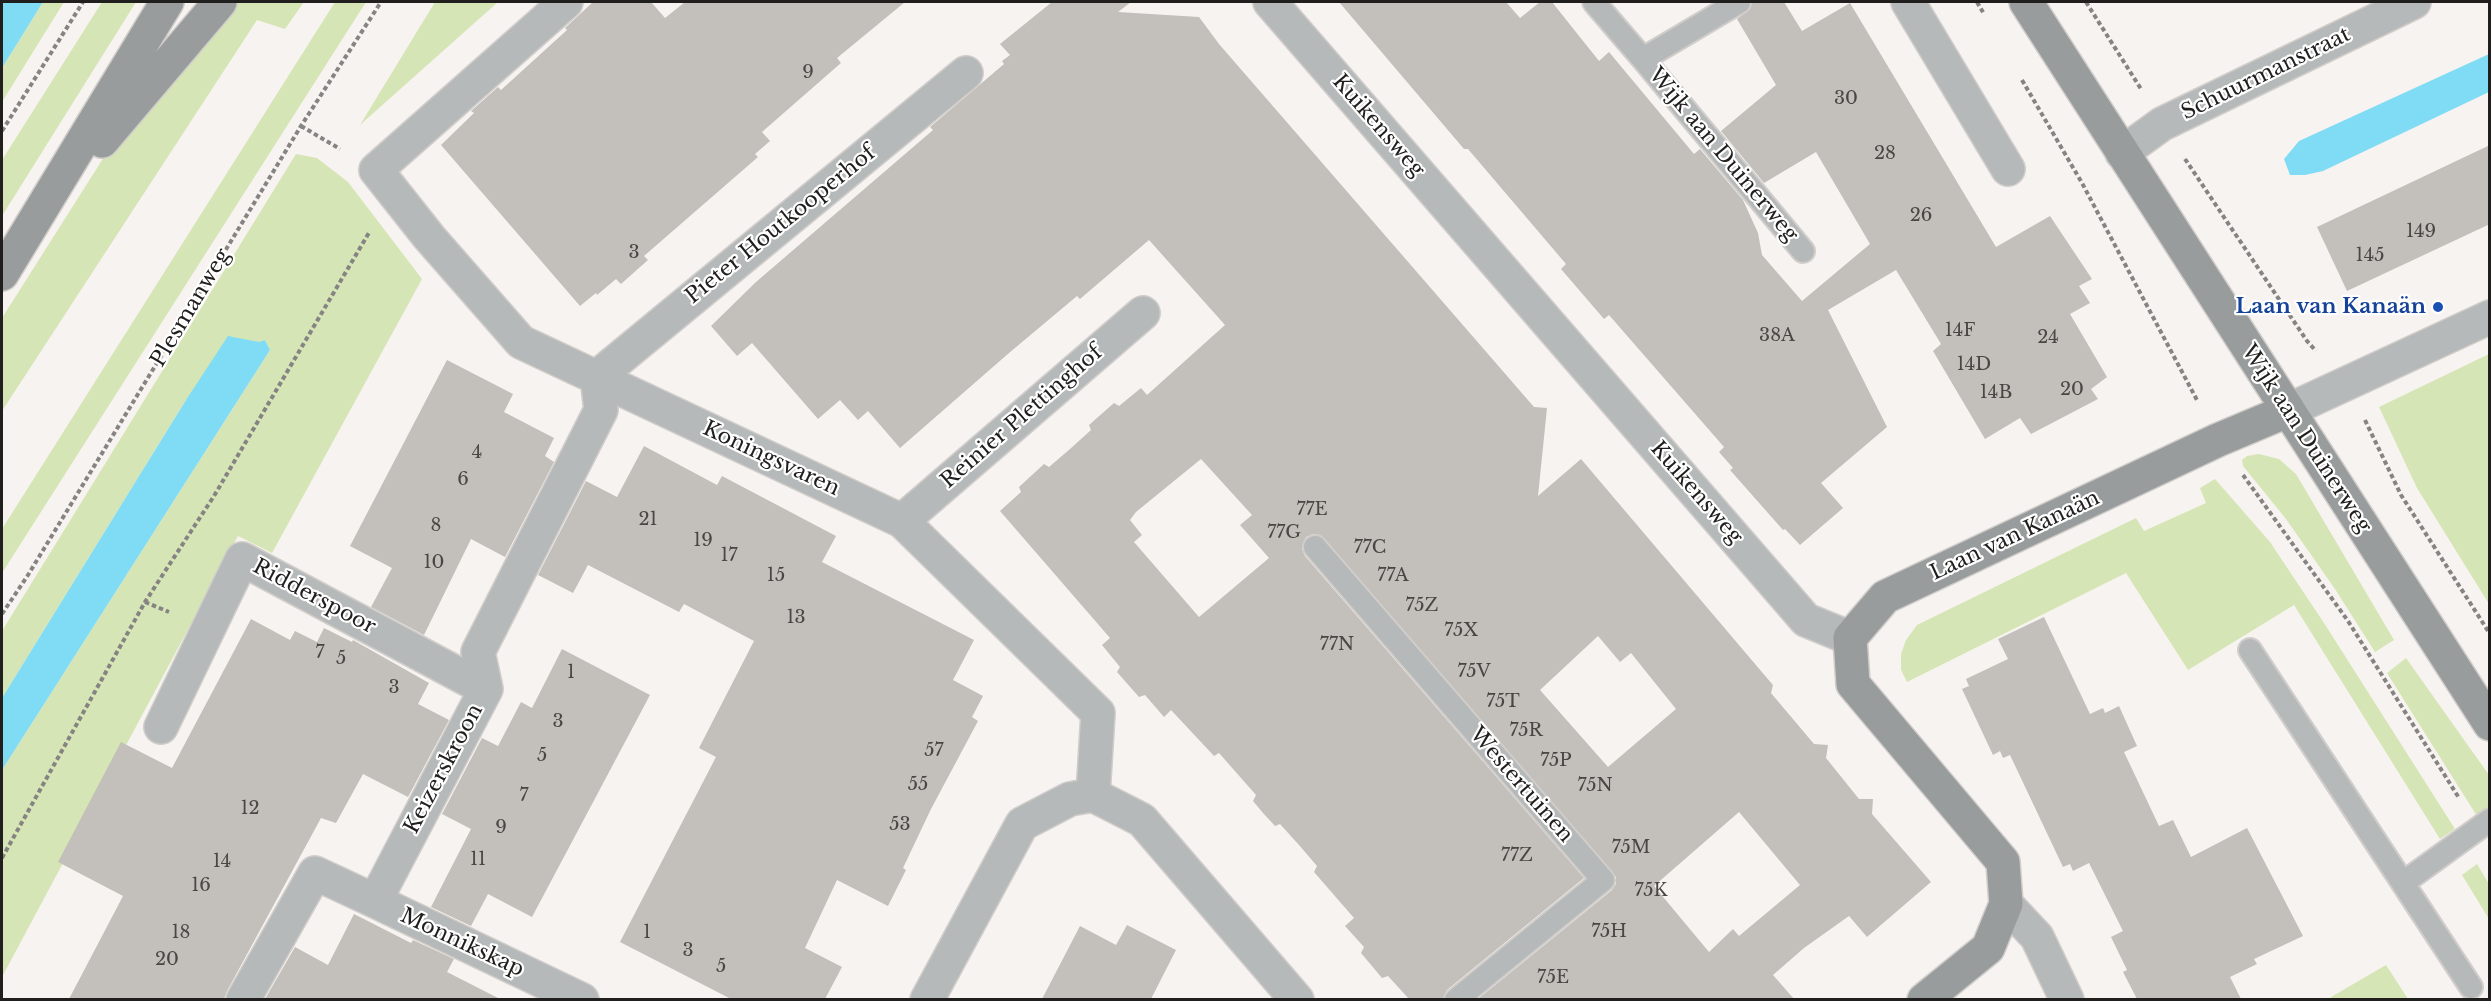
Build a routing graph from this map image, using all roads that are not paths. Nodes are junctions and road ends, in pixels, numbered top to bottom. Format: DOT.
graph roads {
  1 [pos="167,2"];
  2 [pos="220,2"];
  3 [pos="566,2"];
  4 [pos="1270,2"];
  5 [pos="1594,2"];
  6 [pos="1739,2"];
  7 [pos="1908,2"];
  8 [pos="2026,2"];
  9 [pos="2414,2"];
  10 [pos="1643,59"];
  11 [pos="966,73"];
  12 [pos="2122,153"];
  13 [pos="2008,169"];
  14 [pos="35,220"];
  15 [pos="1803,251"];
  16 [pos="2,274"];
  17 [pos="1143,313"];
  18 [pos="2490,317"];
  19 [pos="597,377"];
  20 [pos="2287,411"];
  21 [pos="902,521"];
  22 [pos="1315,547"];
  23 [pos="1850,638"];
  24 [pos="2250,650"];
  25 [pos="486,689"];
  26 [pos="2490,724"];
  27 [pos="161,727"];
  28 [pos="1094,795"];
  29 [pos="2490,820"];
  30 [pos="2403,884"];
  31 [pos="375,901"];
  32 [pos="2006,904"];
  33 [pos="2471,987"];
  34 [pos="243,999"];
  35 [pos="582,999"];
  36 [pos="927,999"];
  37 [pos="1296,999"];
  38 [pos="1456,999"];
  39 [pos="1924,999"];
  40 [pos="2067,999"];
  1 -- 14 [label="main road"];
  2 -- 14 [label="main road"];
  3 -- 19 [label="street, Koningsvaren"];
  4 -- 23 [label="street, Kuikensweg"];
  5 -- 10 [label="lane, Wijk aan Duinerweg"];
  6 -- 10 [label="lane, Wijk aan Duinerweg"];
  7 -- 13 [label="street"];
  8 -- 12 [label="main road, Wijk aan Duinerweg"];
  9 -- 12 [label="street, Schuurmanstraat"];
  10 -- 15 [label="lane, Wijk aan Duinerweg"];
  11 -- 19 [label="street, Pieter Houtkooperhof"];
  12 -- 20 [label="main road, Wijk aan Duinerweg"];
  14 -- 16 [label="main road"];
  17 -- 21 [label="street, Reinier Plettinghof"];
  18 -- 20 [label="street, Laan van Kanaän"];
  19 -- 21 [label="street, Koningsvaren"];
  19 -- 25 [label="street, Keizerskroon"];
  20 -- 23 [label="main road, Laan van Kanaän"];
  20 -- 26 [label="main road, Wijk aan Duinerweg"];
  21 -- 28 [label="street, Koningsvaren"];
  22 -- 38 [label="lane, Westertuinen"];
  23 -- 32 [label="main road"];
  24 -- 30 [label="lane"];
  25 -- 27 [label="street, Ridderspoor"];
  25 -- 31 [label="street, Keizerskroon"];
  28 -- 36 [label="street"];
  28 -- 37 [label="street"];
  29 -- 30 [label="lane"];
  30 -- 33 [label="lane"];
  31 -- 34 [label="street"];
  31 -- 35 [label="street, Monnikskap"];
  32 -- 39 [label="main road"];
  32 -- 40 [label="street"];
}
